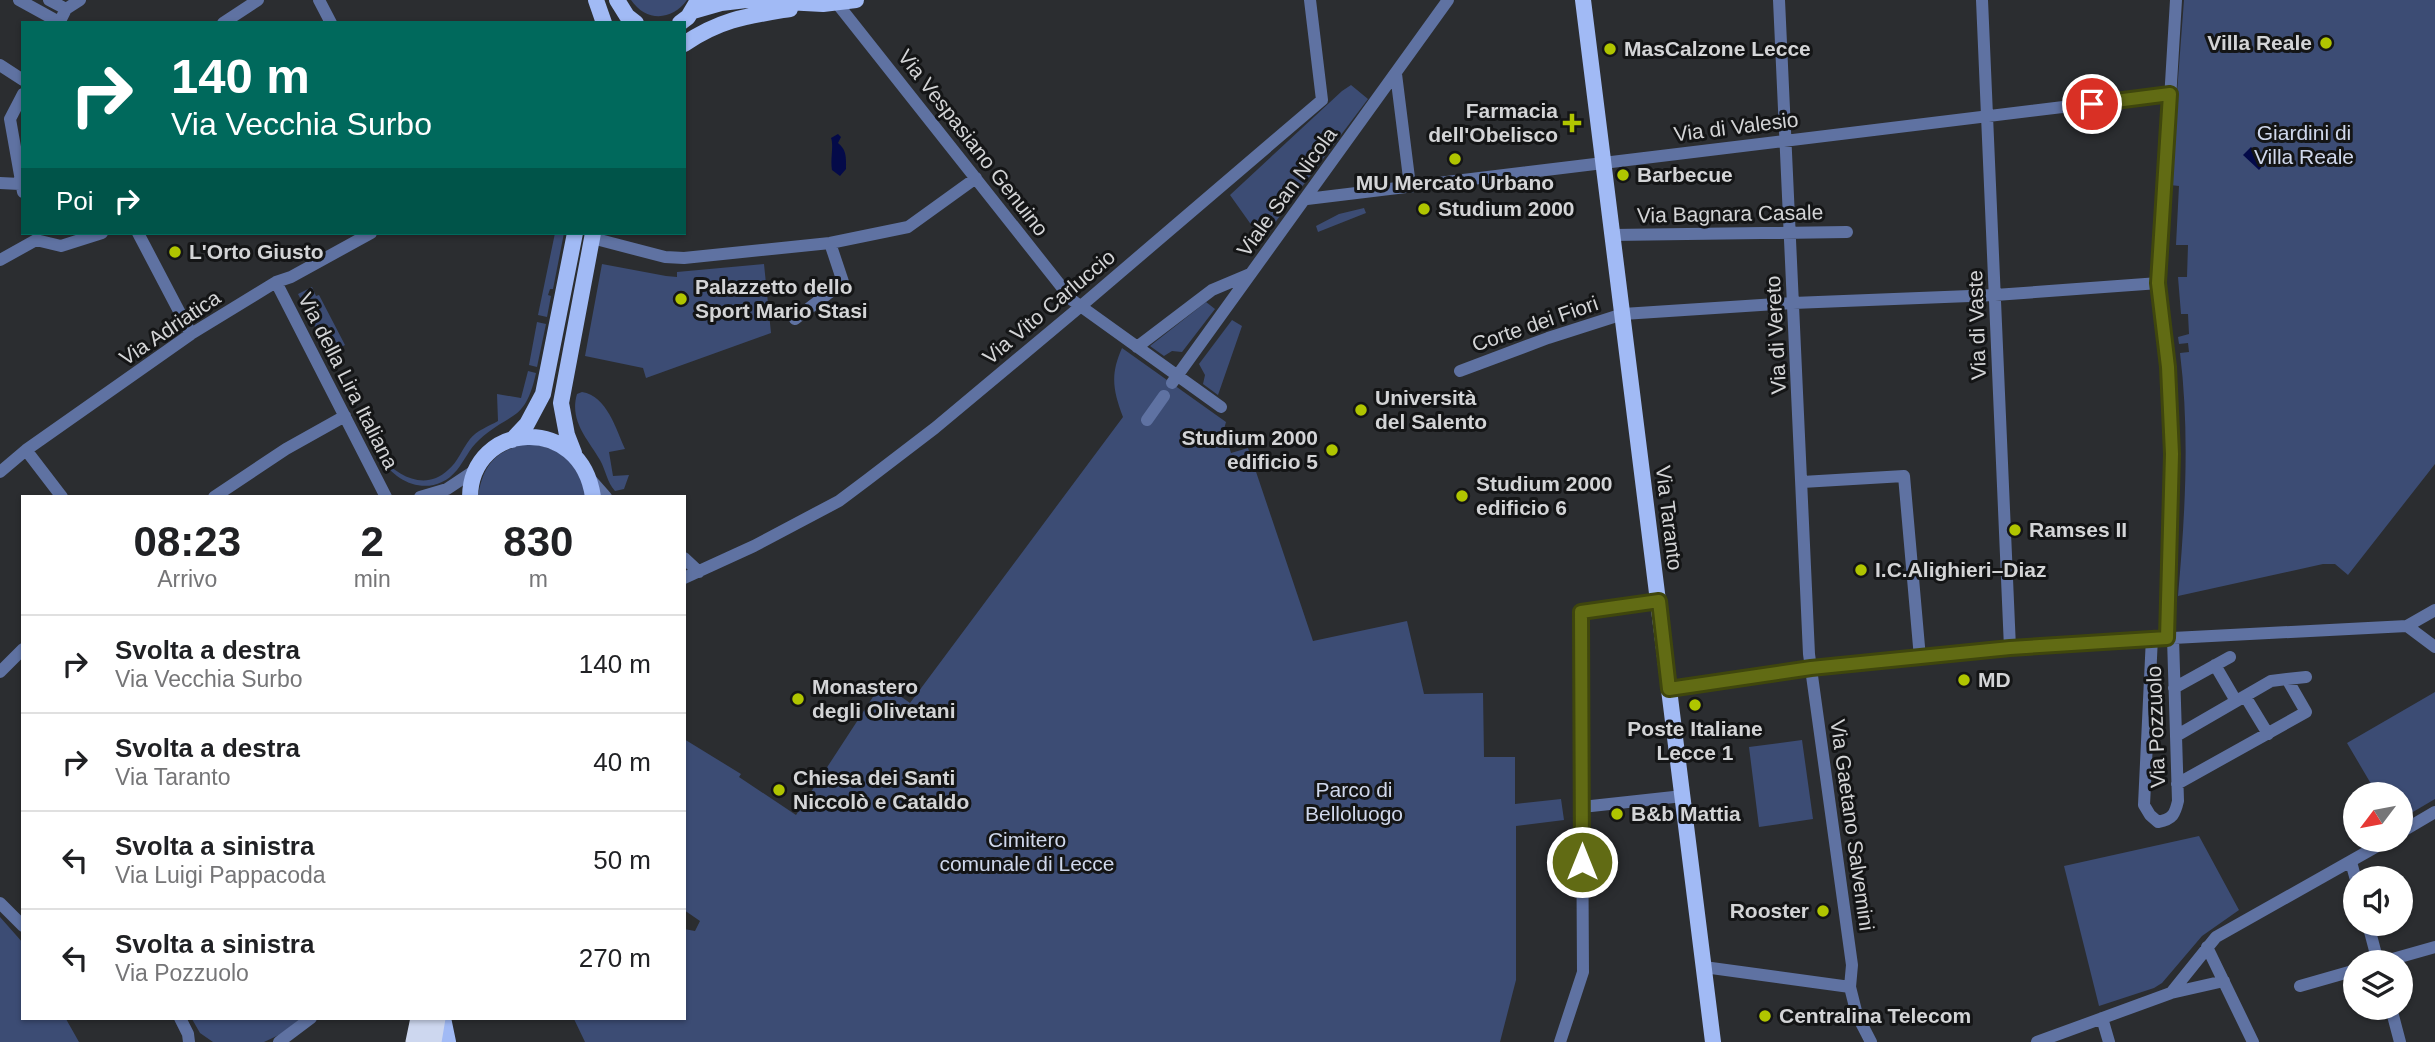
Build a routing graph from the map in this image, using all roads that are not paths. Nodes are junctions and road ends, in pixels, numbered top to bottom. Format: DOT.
graph roads {
  1 [pos="19,0"];
  2 [pos="49,0"];
  3 [pos="80,0"];
  4 [pos="258,0"];
  5 [pos="319,0"];
  6 [pos="596,0"];
  7 [pos="856,0"];
  8 [pos="1310,0"];
  9 [pos="1448,0"];
  10 [pos="1583,0"];
  11 [pos="1779,0"];
  12 [pos="1982,0"];
  13 [pos="2176,0"];
  14 [pos="829,3"];
  15 [pos="66,9"];
  16 [pos="56,21"];
  17 [pos="60,21"];
  18 [pos="226,21"];
  19 [pos="330,21"];
  20 [pos="603,21"];
  21 [pos="687,23"];
  22 [pos="0,65"];
  23 [pos="1396,74"];
  24 [pos="21,79"];
  25 [pos="2170,94"];
  26 [pos="21,97"];
  27 [pos="1988,117"];
  28 [pos="5,120"];
  29 [pos="1786,140"];
  30 [pos="1604,162"];
  31 [pos="976,178"];
  32 [pos="0,183"];
  33 [pos="21,184"];
  34 [pos="1410,186"];
  35 [pos="21,188"];
  36 [pos="1307,200"];
  37 [pos="1847,232"];
  38 [pos="1790,233"];
  39 [pos="97,235"];
  40 [pos="139,235"];
  41 [pos="367,235"];
  42 [pos="575,235"];
  43 [pos="593,235"];
  44 [pos="1612,235"];
  45 [pos="35,237"];
  46 [pos="830,243"];
  47 [pos="0,260"];
  48 [pos="1252,273"];
  49 [pos="276,282"];
  50 [pos="2158,283"];
  51 [pos="1995,295"];
  52 [pos="1793,303"];
  53 [pos="1081,306"];
  54 [pos="1623,314"];
  55 [pos="795,319"];
  56 [pos="191,334"];
  57 [pos="1137,347"];
  58 [pos="1460,371"];
  59 [pos="1175,380"];
  60 [pos="1164,396"];
  61 [pos="1221,407"];
  62 [pos="345,416"];
  63 [pos="1147,420"];
  64 [pos="512,440"];
  65 [pos="26,450"];
  66 [pos="574,453"];
  67 [pos="477,469"];
  68 [pos="0,471"];
  69 [pos="591,480"];
  70 [pos="1802,482"];
  71 [pos="60,495"];
  72 [pos="217,495"];
  73 [pos="385,495"];
  74 [pos="427,495"];
  75 [pos="470,495"];
  76 [pos="593,495"];
  77 [pos="604,495"];
  78 [pos="686,560"];
  79 [pos="699,572"];
  80 [pos="686,577"];
  81 [pos="1659,601"];
  82 [pos="2435,610"];
  83 [pos="2407,626"];
  84 [pos="2152,637"];
  85 [pos="2170,638"];
  86 [pos="2435,646"];
  87 [pos="2010,648"];
  88 [pos="21,650"];
  89 [pos="2230,657"];
  90 [pos="1920,658"];
  91 [pos="2215,665"];
  92 [pos="1811,668"];
  93 [pos="0,672"];
  94 [pos="2306,677"];
  95 [pos="2287,679"];
  96 [pos="2174,688"];
  97 [pos="1669,689"];
  98 [pos="2241,699"];
  99 [pos="2268,734"];
  100 [pos="2176,736"];
  101 [pos="2177,784"];
  102 [pos="1683,796"];
  103 [pos="1582,807"];
  104 [pos="2435,812"];
  105 [pos="2413,825"];
  106 [pos="2368,852"];
  107 [pos="2351,862"];
  108 [pos="2352,866"];
  109 [pos="0,903"];
  110 [pos="21,924"];
  111 [pos="2207,947"];
  112 [pos="2435,947"];
  113 [pos="2413,953"];
  114 [pos="1704,967"];
  115 [pos="2343,974"];
  116 [pos="2224,981"];
  117 [pos="2300,986"];
  118 [pos="1850,987"];
  119 [pos="2171,993"];
  120 [pos="2102,1018"];
  121 [pos="181,1020"];
  122 [pos="308,1020"];
  123 [pos="420,1020"];
  124 [pos="436,1020"];
  125 [pos="443,1020"];
  126 [pos="2394,1020"];
  127 [pos="192,1039"];
  128 [pos="279,1042"];
  129 [pos="415,1042"];
  130 [pos="432,1042"];
  131 [pos="448,1042"];
  132 [pos="1560,1042"];
  133 [pos="1713,1042"];
  134 [pos="1871,1042"];
  135 [pos="2037,1042"];
  136 [pos="2109,1042"];
  137 [pos="2253,1042"];
  138 [pos="2400,1042"];
  1 -- 16 [label="street"];
  2 -- 15 [label="street"];
  3 -- 15 [label="street"];
  4 -- 18 [label="street"];
  5 -- 19 [label="street"];
  6 -- 20 [label="main road"];
  7 -- 14 [label="main road"];
  8 -- 53 [label="street, Via Vito Carluccio"];
  9 -- 23 [label="street, Viale San Nicola"];
  10 -- 30 [label="main road, Via Taranto"];
  11 -- 29 [label="street, Via di Vereto"];
  12 -- 27 [label="street, Via di Vaste"];
  13 -- 25 [label="street, Via Pozzuolo"];
  14 -- 21 [label="main road"];
  14 -- 21 [label="main road"];
  14 -- 31 [label="street, Via Vespasiano Genuino"];
  15 -- 17 [label="street"];
  22 -- 24 [label="street"];
  23 -- 34 [label="street"];
  23 -- 36 [label="street, Viale San Nicola"];
  25 -- 27 [label="street, Via di Valesio"];
  25 -- 50 [label="street, Via Pozzuolo"];
  26 -- 28 [label="street"];
  27 -- 29 [label="street, Via di Valesio"];
  27 -- 51 [label="street, Via di Vaste"];
  28 -- 33 [label="street"];
  29 -- 30 [label="street, Via di Valesio"];
  29 -- 38 [label="street, Via di Vereto"];
  30 -- 34 [label="street, Via di Valesio"];
  30 -- 44 [label="main road, Via Taranto"];
  31 -- 46 [label="street"];
  31 -- 53 [label="street, Via Vespasiano Genuino"];
  32 -- 35 [label="street"];
  34 -- 36 [label="street, Via di Valesio"];
  36 -- 48 [label="street, Viale San Nicola"];
  37 -- 38 [label="street, Via Bagnara Casale"];
  38 -- 44 [label="street, Via Bagnara Casale"];
  38 -- 52 [label="street, Via di Vereto"];
  39 -- 45 [label="street"];
  40 -- 56 [label="street"];
  41 -- 49 [label="street, Via Adriatica"];
  42 -- 64 [label="main road"];
  43 -- 46 [label="street"];
  43 -- 66 [label="main road"];
  44 -- 54 [label="main road, Via Taranto"];
  45 -- 47 [label="street"];
  46 -- 55 [label="street"];
  48 -- 57 [label="street, Viale San Nicola"];
  48 -- 59 [label="street"];
  49 -- 56 [label="street, Via Adriatica"];
  49 -- 62 [label="street, Via della Lira Italiana"];
  50 -- 51 [label="street, Corte dei Fiori"];
  50 -- 85 [label="street, Via Pozzuolo"];
  51 -- 52 [label="street, Corte dei Fiori"];
  51 -- 87 [label="street, Via di Vaste"];
  52 -- 54 [label="street, Corte dei Fiori"];
  52 -- 70 [label="street, Via di Vereto"];
  53 -- 57 [label="street"];
  53 -- 79 [label="street, Via Vito Carluccio"];
  54 -- 58 [label="street, Corte dei Fiori"];
  54 -- 81 [label="main road, Via Taranto"];
  56 -- 65 [label="street, Via Adriatica"];
  57 -- 59 [label="street"];
  59 -- 61 [label="street"];
  60 -- 63 [label="street"];
  62 -- 72 [label="street"];
  62 -- 73 [label="street, Via della Lira Italiana"];
  64 -- 66 [label="main road"];
  64 -- 67 [label="main road"];
  65 -- 68 [label="street, Via Adriatica"];
  65 -- 71 [label="street"];
  66 -- 69 [label="main road"];
  67 -- 74 [label="street"];
  67 -- 75 [label="main road"];
  69 -- 76 [label="main road"];
  69 -- 77 [label="street"];
  70 -- 90 [label="street"];
  70 -- 92 [label="street, Via di Vereto"];
  78 -- 79 [label="street"];
  79 -- 80 [label="street, Via Vito Carluccio"];
  81 -- 97 [label="main road, Via Taranto"];
  81 -- 103 [label="street"];
  82 -- 83 [label="street"];
  83 -- 85 [label="street"];
  83 -- 86 [label="street"];
  84 -- 85 [label="street"];
  84 -- 87 [label="street"];
  84 -- 101 [label="street, Via Pozzuolo"];
  85 -- 96 [label="street, Via Pozzuolo"];
  87 -- 90 [label="street"];
  88 -- 93 [label="street"];
  89 -- 91 [label="street"];
  90 -- 92 [label="street"];
  91 -- 96 [label="street"];
  91 -- 98 [label="street"];
  92 -- 97 [label="street"];
  92 -- 118 [label="street, Via Gaetano Salvemini"];
  94 -- 95 [label="street"];
  95 -- 98 [label="street"];
  95 -- 99 [label="street"];
  96 -- 100 [label="street, Via Pozzuolo"];
  97 -- 102 [label="main road, Via Taranto"];
  98 -- 99 [label="street"];
  98 -- 100 [label="street"];
  99 -- 101 [label="street"];
  100 -- 101 [label="street, Via Pozzuolo"];
  102 -- 103 [label="street"];
  102 -- 114 [label="main road, Via Taranto"];
  103 -- 132 [label="street"];
  104 -- 105 [label="street"];
  106 -- 107 [label="street"];
  107 -- 108 [label="street"];
  107 -- 111 [label="street"];
  109 -- 110 [label="street"];
  111 -- 116 [label="street"];
  111 -- 119 [label="street"];
  112 -- 113 [label="street"];
  114 -- 118 [label="street"];
  114 -- 133 [label="main road, Via Taranto"];
  115 -- 117 [label="street"];
  116 -- 119 [label="street"];
  116 -- 137 [label="street"];
  118 -- 134 [label="street, Via Gaetano Salvemini"];
  119 -- 120 [label="street"];
  120 -- 135 [label="street"];
  120 -- 136 [label="street"];
  121 -- 127 [label="street"];
  122 -- 128 [label="street"];
  123 -- 129 [label="highway"];
  124 -- 130 [label="highway"];
  125 -- 131 [label="main road"];
  126 -- 138 [label="street"];
}
